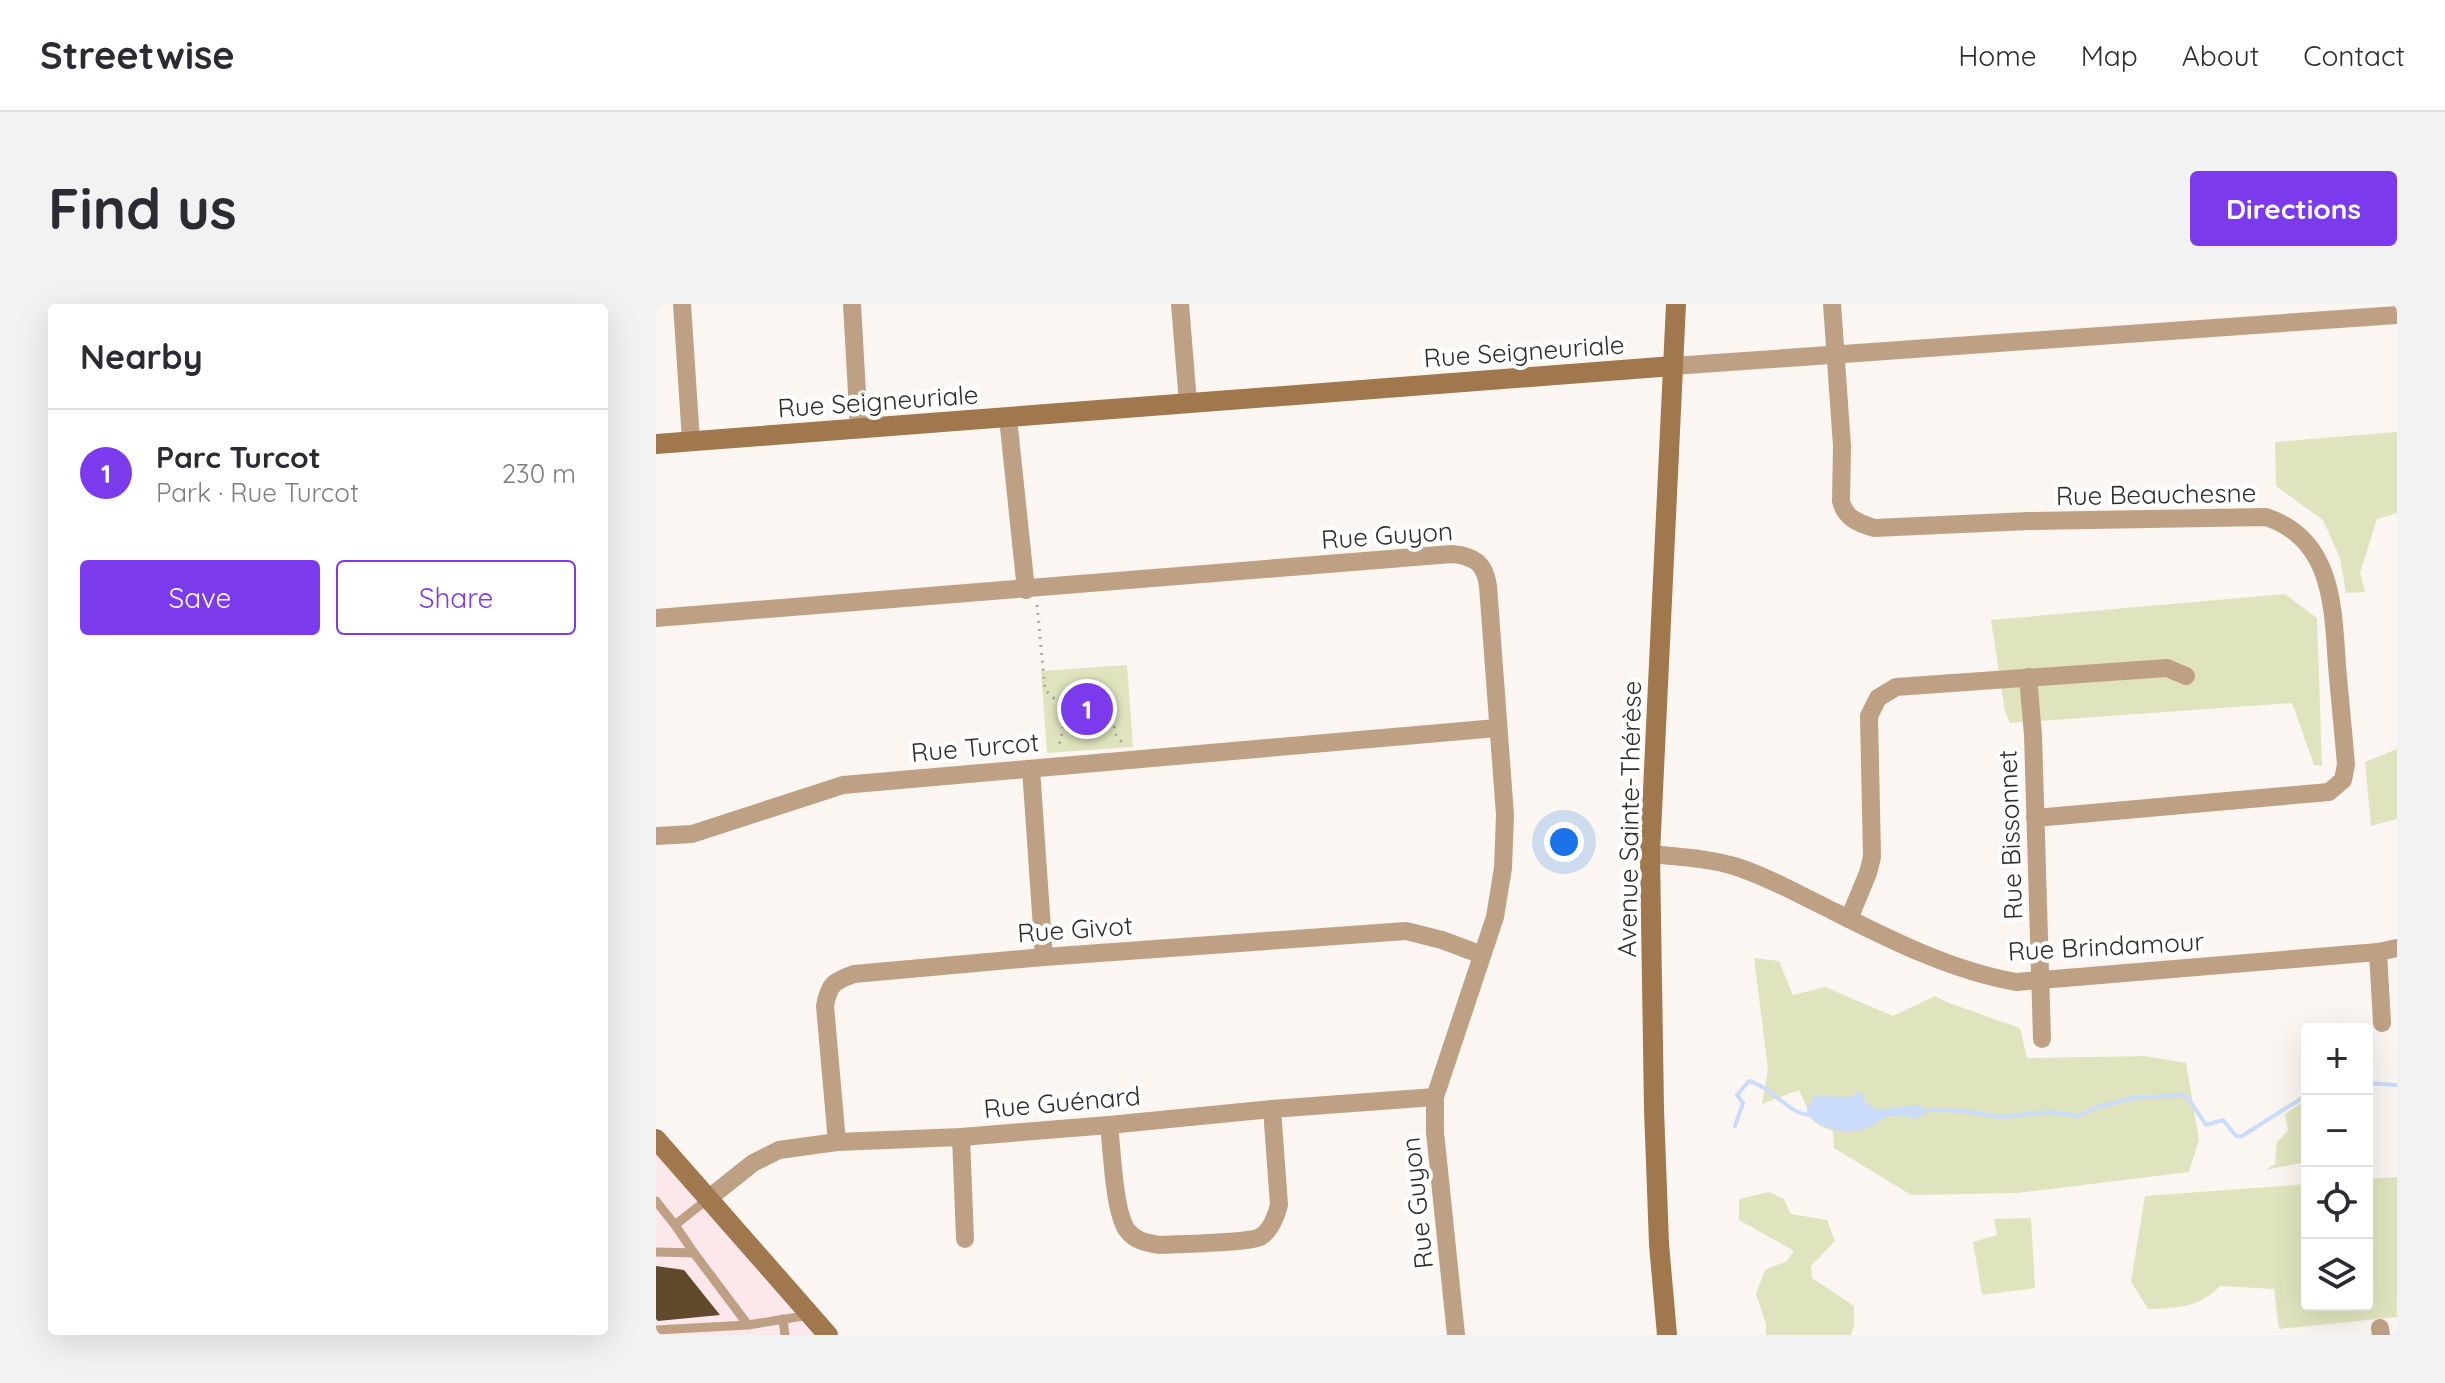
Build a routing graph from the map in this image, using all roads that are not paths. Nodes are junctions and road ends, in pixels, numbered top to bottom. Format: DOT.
graph roads {
  1 [pos="682,304"];
  2 [pos="852,304"];
  3 [pos="1180,304"];
  4 [pos="1676,304"];
  5 [pos="1832,304"];
  6 [pos="2397,315"];
  7 [pos="1836,354"];
  8 [pos="1673,366"];
  9 [pos="1188,403"];
  10 [pos="1008,418"];
  11 [pos="859,429"];
  12 [pos="691,441"];
  13 [pos="656,444"];
  14 [pos="1030,589"];
  15 [pos="656,618"];
  16 [pos="2186,676"];
  17 [pos="2028,677"];
  18 [pos="1497,728"];
  19 [pos="1038,768"];
  20 [pos="2035,818"];
  21 [pos="656,836"];
  22 [pos="1650,854"];
  23 [pos="1849,919"];
  24 [pos="2388,950"];
  25 [pos="1482,955"];
  26 [pos="1044,957"];
  27 [pos="2040,982"];
  28 [pos="2382,1023"];
  29 [pos="2042,1039"];
  30 [pos="1435,1097"];
  31 [pos="1272,1109"];
  32 [pos="1109,1125"];
  33 [pos="961,1137"];
  34 [pos="656,1139"];
  35 [pos="837,1142"];
  36 [pos="709,1198"];
  37 [pos="656,1201"];
  38 [pos="675,1225"];
  39 [pos="965,1239"];
  40 [pos="656,1252"];
  41 [pos="694,1253"];
  42 [pos="810,1315"];
  43 [pos="783,1319"];
  44 [pos="748,1325"];
  45 [pos="656,1330"];
  46 [pos="680,1332"];
  47 [pos="785,1335"];
  48 [pos="828,1335"];
  49 [pos="1456,1335"];
  50 [pos="1667,1335"];
  1 -- 12 [label="street"];
  2 -- 11 [label="street"];
  3 -- 9 [label="street"];
  4 -- 8 [label="street, Avenue Sainte-Thérèse"];
  5 -- 7 [label="street"];
  6 -- 7 [label="street, Rue Seigneuriale"];
  7 -- 8 [label="street, Rue Seigneuriale"];
  7 -- 20 [label="street, Rue Beauchesne"];
  8 -- 9 [label="street, Rue Seigneuriale"];
  8 -- 22 [label="street, Avenue Sainte-Thérèse"];
  9 -- 10 [label="street, Rue Seigneuriale"];
  10 -- 11 [label="street, Rue Seigneuriale"];
  10 -- 14 [label="street"];
  11 -- 12 [label="street, Rue Seigneuriale"];
  12 -- 13 [label="street, Rue Seigneuriale"];
  14 -- 15 [label="street, Rue Guyon"];
  14 -- 18 [label="street, Rue Guyon"];
  16 -- 17 [label="street"];
  17 -- 20 [label="street, Rue Bissonnet"];
  17 -- 23 [label="street"];
  18 -- 19 [label="street, Rue Turcot"];
  18 -- 25 [label="street, Rue Guyon"];
  19 -- 21 [label="street, Rue Turcot"];
  19 -- 26 [label="street"];
  20 -- 27 [label="street, Rue Bissonnet"];
  22 -- 23 [label="street, Rue Brindamour"];
  22 -- 50 [label="street, Avenue Sainte-Thérèse"];
  23 -- 27 [label="street, Rue Brindamour"];
  24 -- 27 [label="street, Rue Brindamour"];
  24 -- 28 [label="street, Rue Brindamour"];
  25 -- 26 [label="street, Rue Givot"];
  25 -- 30 [label="street, Rue Guyon"];
  26 -- 35 [label="street, Rue Givot"];
  27 -- 29 [label="street, Rue Bissonnet"];
  30 -- 31 [label="street, Rue Guénard"];
  30 -- 49 [label="street, Rue Guyon"];
  31 -- 32 [label="street, Rue Guénard"];
  31 -- 32 [label="street"];
  32 -- 33 [label="street, Rue Guénard"];
  33 -- 35 [label="street, Rue Guénard"];
  33 -- 39 [label="street"];
  34 -- 36 [label="street"];
  35 -- 36 [label="street, Rue Guénard"];
  36 -- 38 [label="lane"];
  36 -- 42 [label="street"];
  37 -- 38 [label="lane"];
  38 -- 41 [label="lane"];
  40 -- 41 [label="lane"];
  41 -- 44 [label="lane"];
  42 -- 43 [label="lane"];
  42 -- 48 [label="street"];
  43 -- 44 [label="lane"];
  43 -- 47 [label="lane"];
  44 -- 46 [label="lane"];
  45 -- 46 [label="lane"];
}
